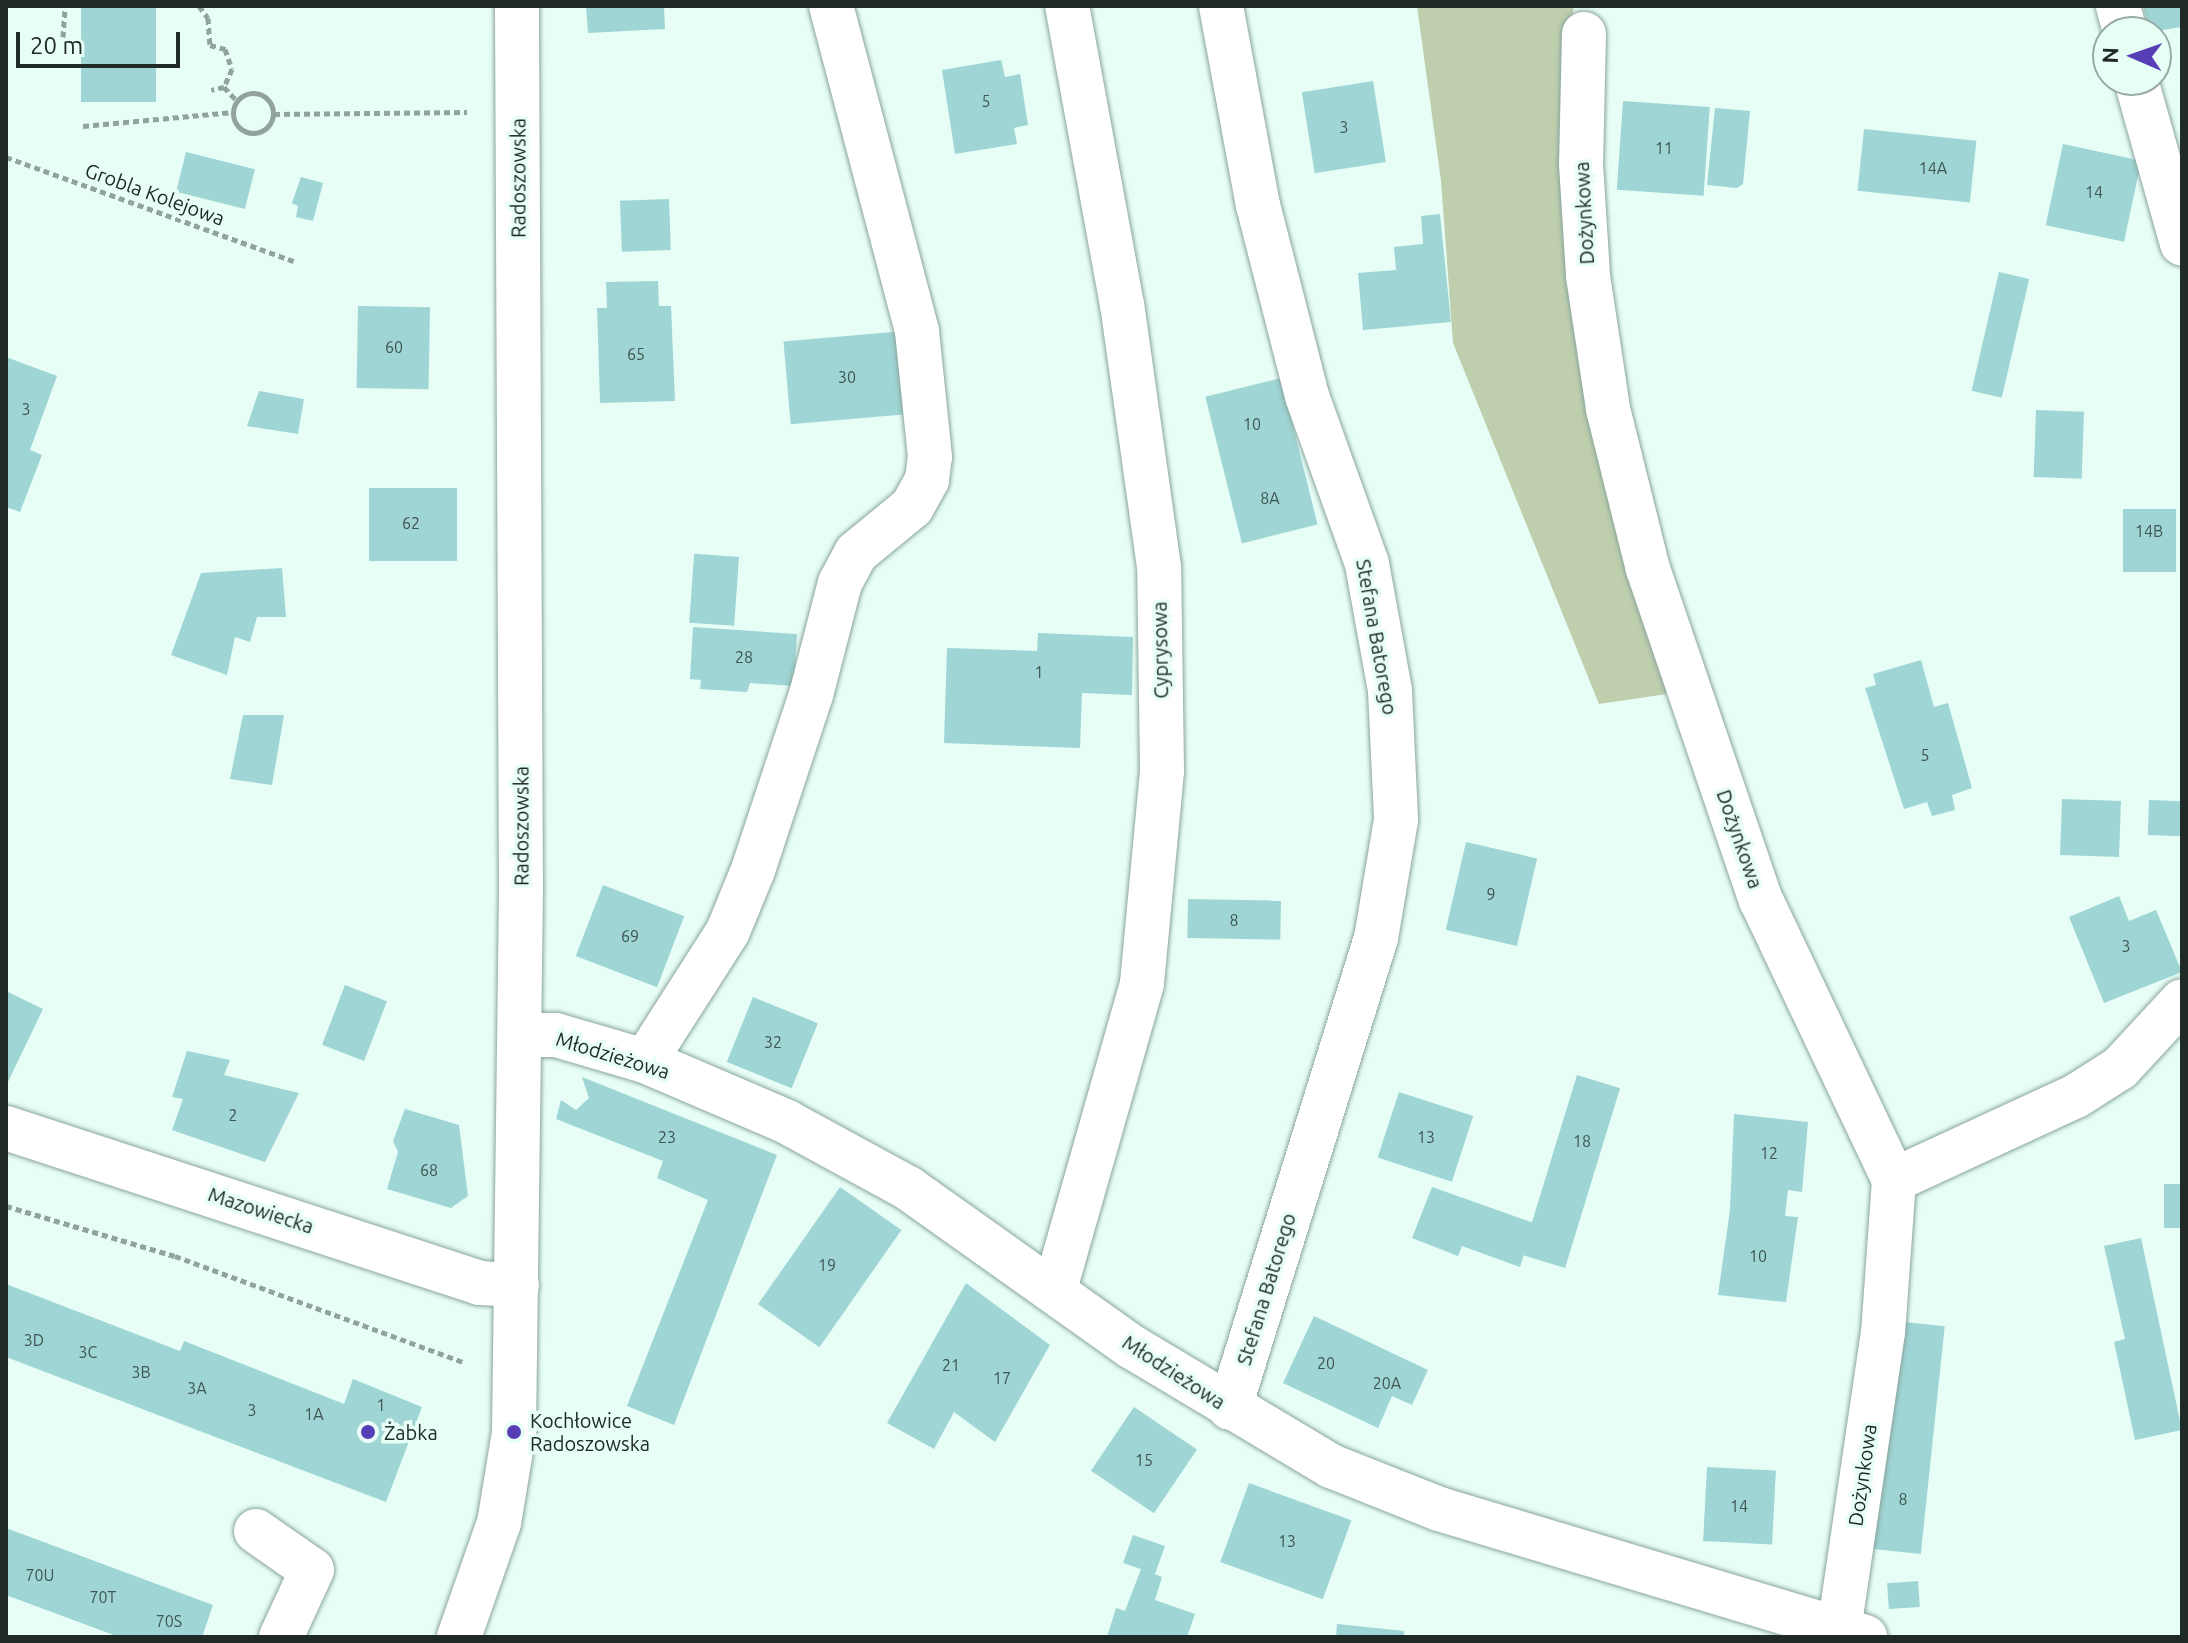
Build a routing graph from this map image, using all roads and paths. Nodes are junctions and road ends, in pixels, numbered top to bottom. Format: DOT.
graph roads {
  1 [pos="65,6"];
  2 [pos="199,6"];
  3 [pos="517,6"];
  4 [pos="831,6"];
  5 [pos="1067,6"];
  6 [pos="1221,6"];
  7 [pos="1584,34"];
  8 [pos="63,37"];
  9 [pos="224,87"];
  10 [pos="211,90"];
  11 [pos="2140,96"];
  12 [pos="237,101"];
  13 [pos="233,112"];
  14 [pos="480,112"];
  15 [pos="274,114"];
  16 [pos="83,126"];
  17 [pos="6,157"];
  18 [pos="2182,244"];
  19 [pos="294,261"];
  20 [pos="2182,1001"];
  21 [pos="520,1035"];
  22 [pos="645,1061"];
  23 [pos="6,1128"];
  24 [pos="1894,1180"];
  25 [pos="6,1206"];
  26 [pos="517,1285"];
  27 [pos="1055,1289"];
  28 [pos="471,1365"];
  29 [pos="1230,1408"];
  30 [pos="256,1531"];
  31 [pos="1852,1633"];
  32 [pos="281,1637"];
  33 [pos="459,1637"];
  1 -- 8 [label="path"];
  2 -- 9 [label="path"];
  3 -- 21 [label="street, Radoszowska"];
  4 -- 22 [label="street"];
  5 -- 27 [label="street, Cyprysowa"];
  6 -- 29 [label="street, Stefana Batorego"];
  7 -- 24 [label="street, Dożynkowa"];
  9 -- 10 [label="path"];
  9 -- 12 [label="path"];
  11 -- 18 [label="street"];
  12 -- 13 [label="path"];
  12 -- 15 [label="path"];
  13 -- 15 [label="path"];
  13 -- 16 [label="path"];
  14 -- 15 [label="path"];
  17 -- 19 [label="path, Grobla Kolejowa"];
  20 -- 24 [label="street"];
  21 -- 22 [label="street, Młodzieżowa"];
  21 -- 26 [label="street, Radoszowska"];
  22 -- 27 [label="street, Młodzieżowa"];
  23 -- 26 [label="street, Mazowiecka"];
  24 -- 31 [label="street, Dożynkowa"];
  25 -- 28 [label="path"];
  26 -- 33 [label="street, Radoszowska"];
  27 -- 29 [label="street, Młodzieżowa"];
  29 -- 31 [label="street, Młodzieżowa"];
  30 -- 32 [label="street"];
}
